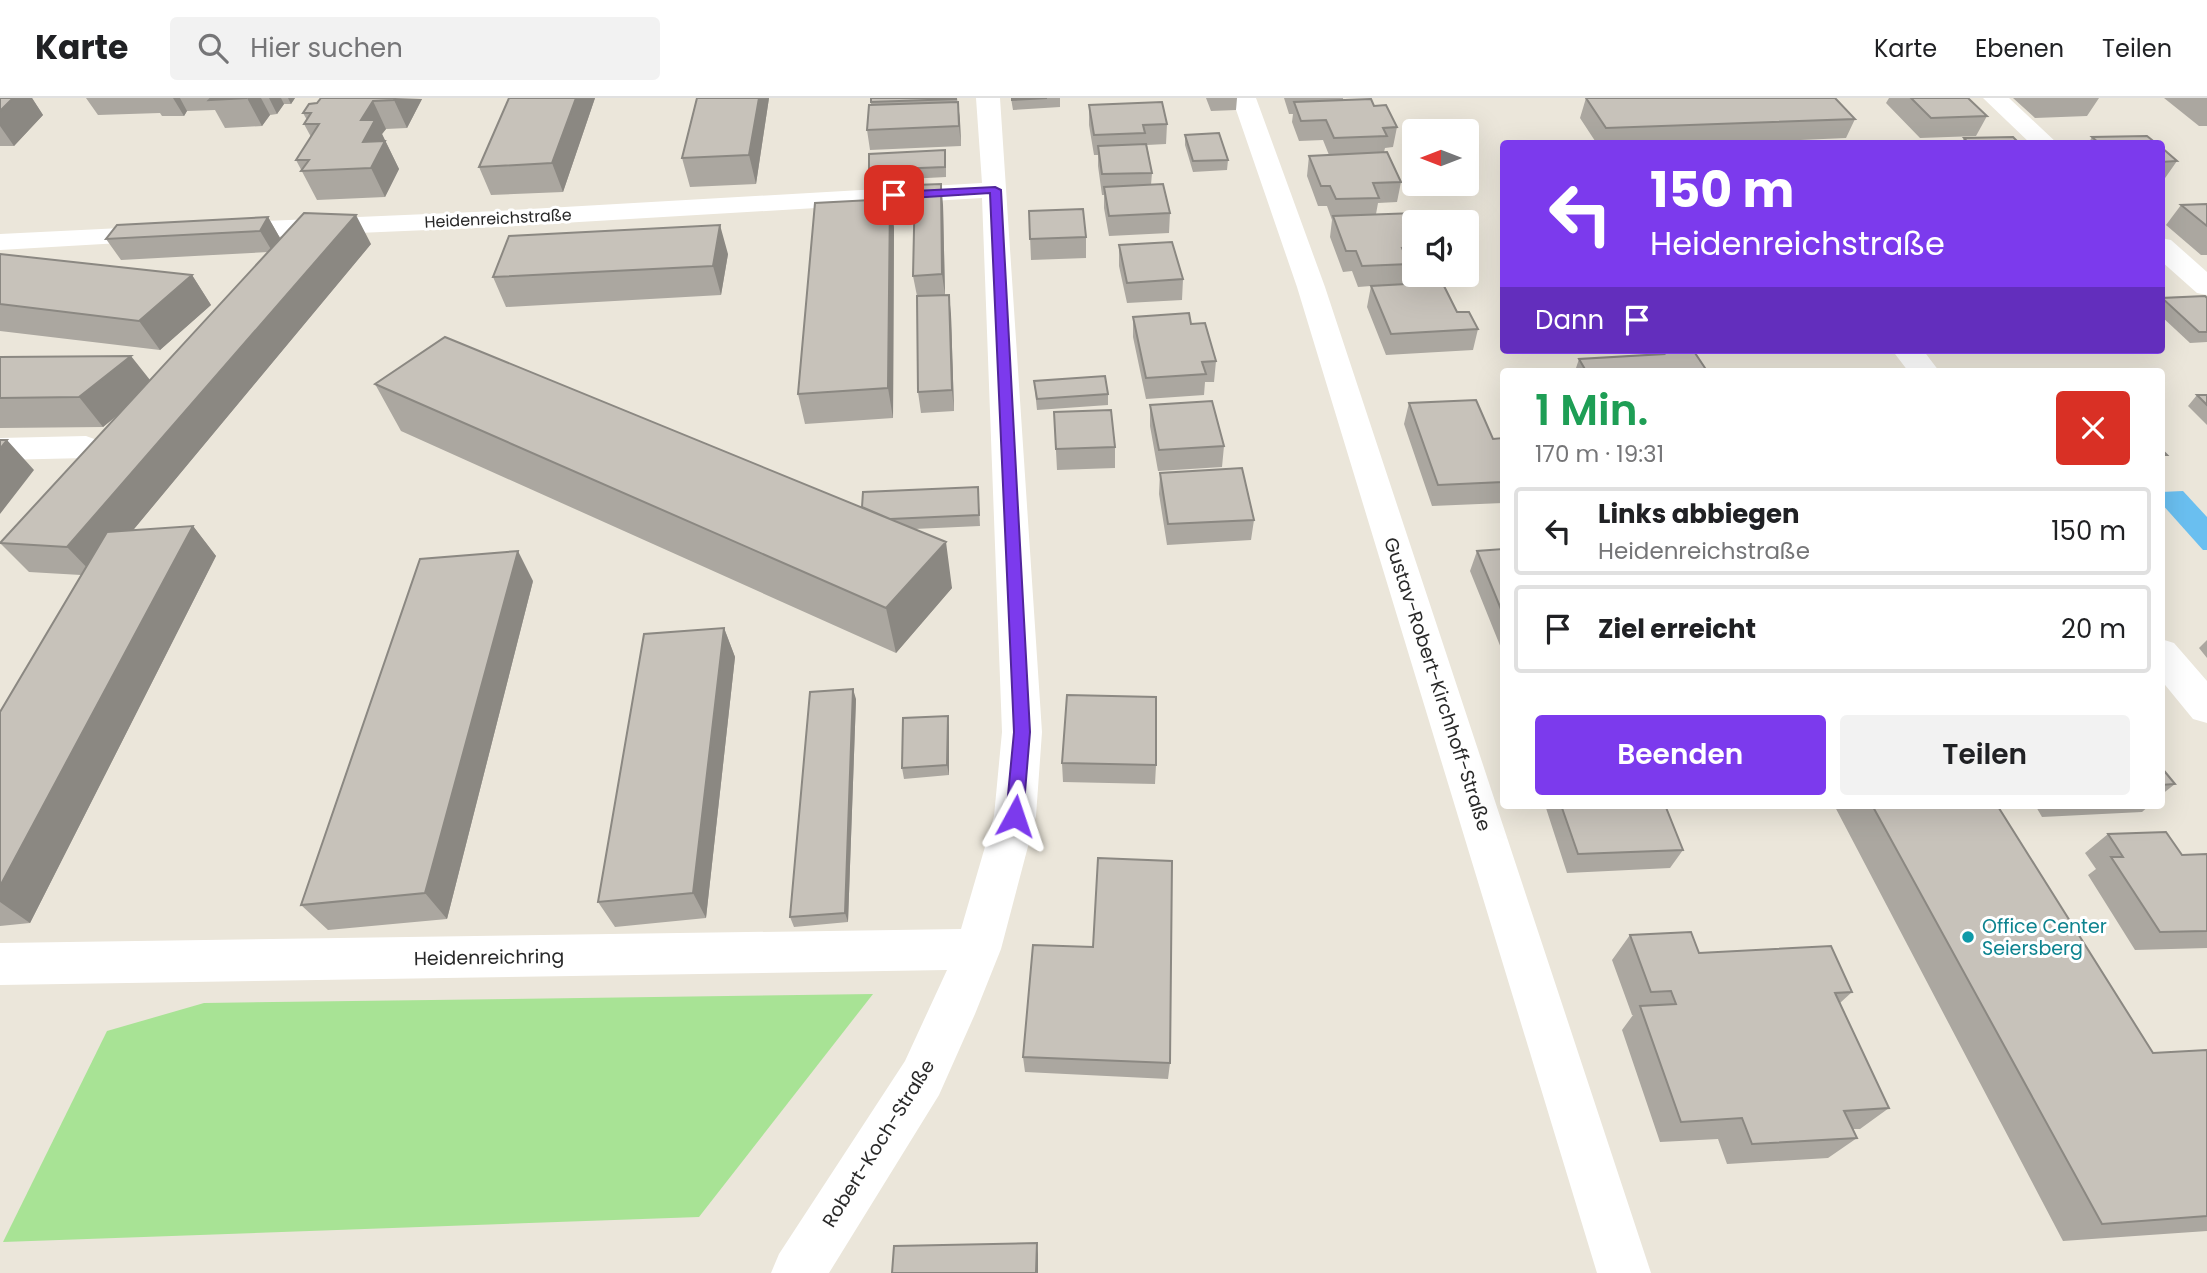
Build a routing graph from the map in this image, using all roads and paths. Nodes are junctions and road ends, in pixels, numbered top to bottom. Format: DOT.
graph roads {
  1 [pos="988,98"];
  2 [pos="1244,98"];
  3 [pos="1995,98"];
  4 [pos="2042,140"];
  5 [pos="995,190"];
  6 [pos="0,242"];
  7 [pos="2165,250"];
  8 [pos="2207,287"];
  9 [pos="1910,354"];
  10 [pos="1922,368"];
  11 [pos="86,447"];
  12 [pos="0,449"];
  13 [pos="2165,658"];
  14 [pos="2207,708"];
  15 [pos="978,948"];
  16 [pos="0,964"];
  17 [pos="798,1273"];
  18 [pos="1624,1273"];
  1 -- 5 [label="street, Robert-Koch-Straße"];
  2 -- 18 [label="street, Gustav-Robert-Kirchhoff-Straße"];
  3 -- 4 [label="street"];
  5 -- 6 [label="street, Heidenreichstraße"];
  5 -- 15 [label="street, Robert-Koch-Straße"];
  7 -- 8 [label="street"];
  9 -- 10 [label="street"];
  11 -- 12 [label="street"];
  13 -- 14 [label="street"];
  15 -- 16 [label="street, Heidenreichring"];
  15 -- 17 [label="street, Robert-Koch-Straße"];
}
